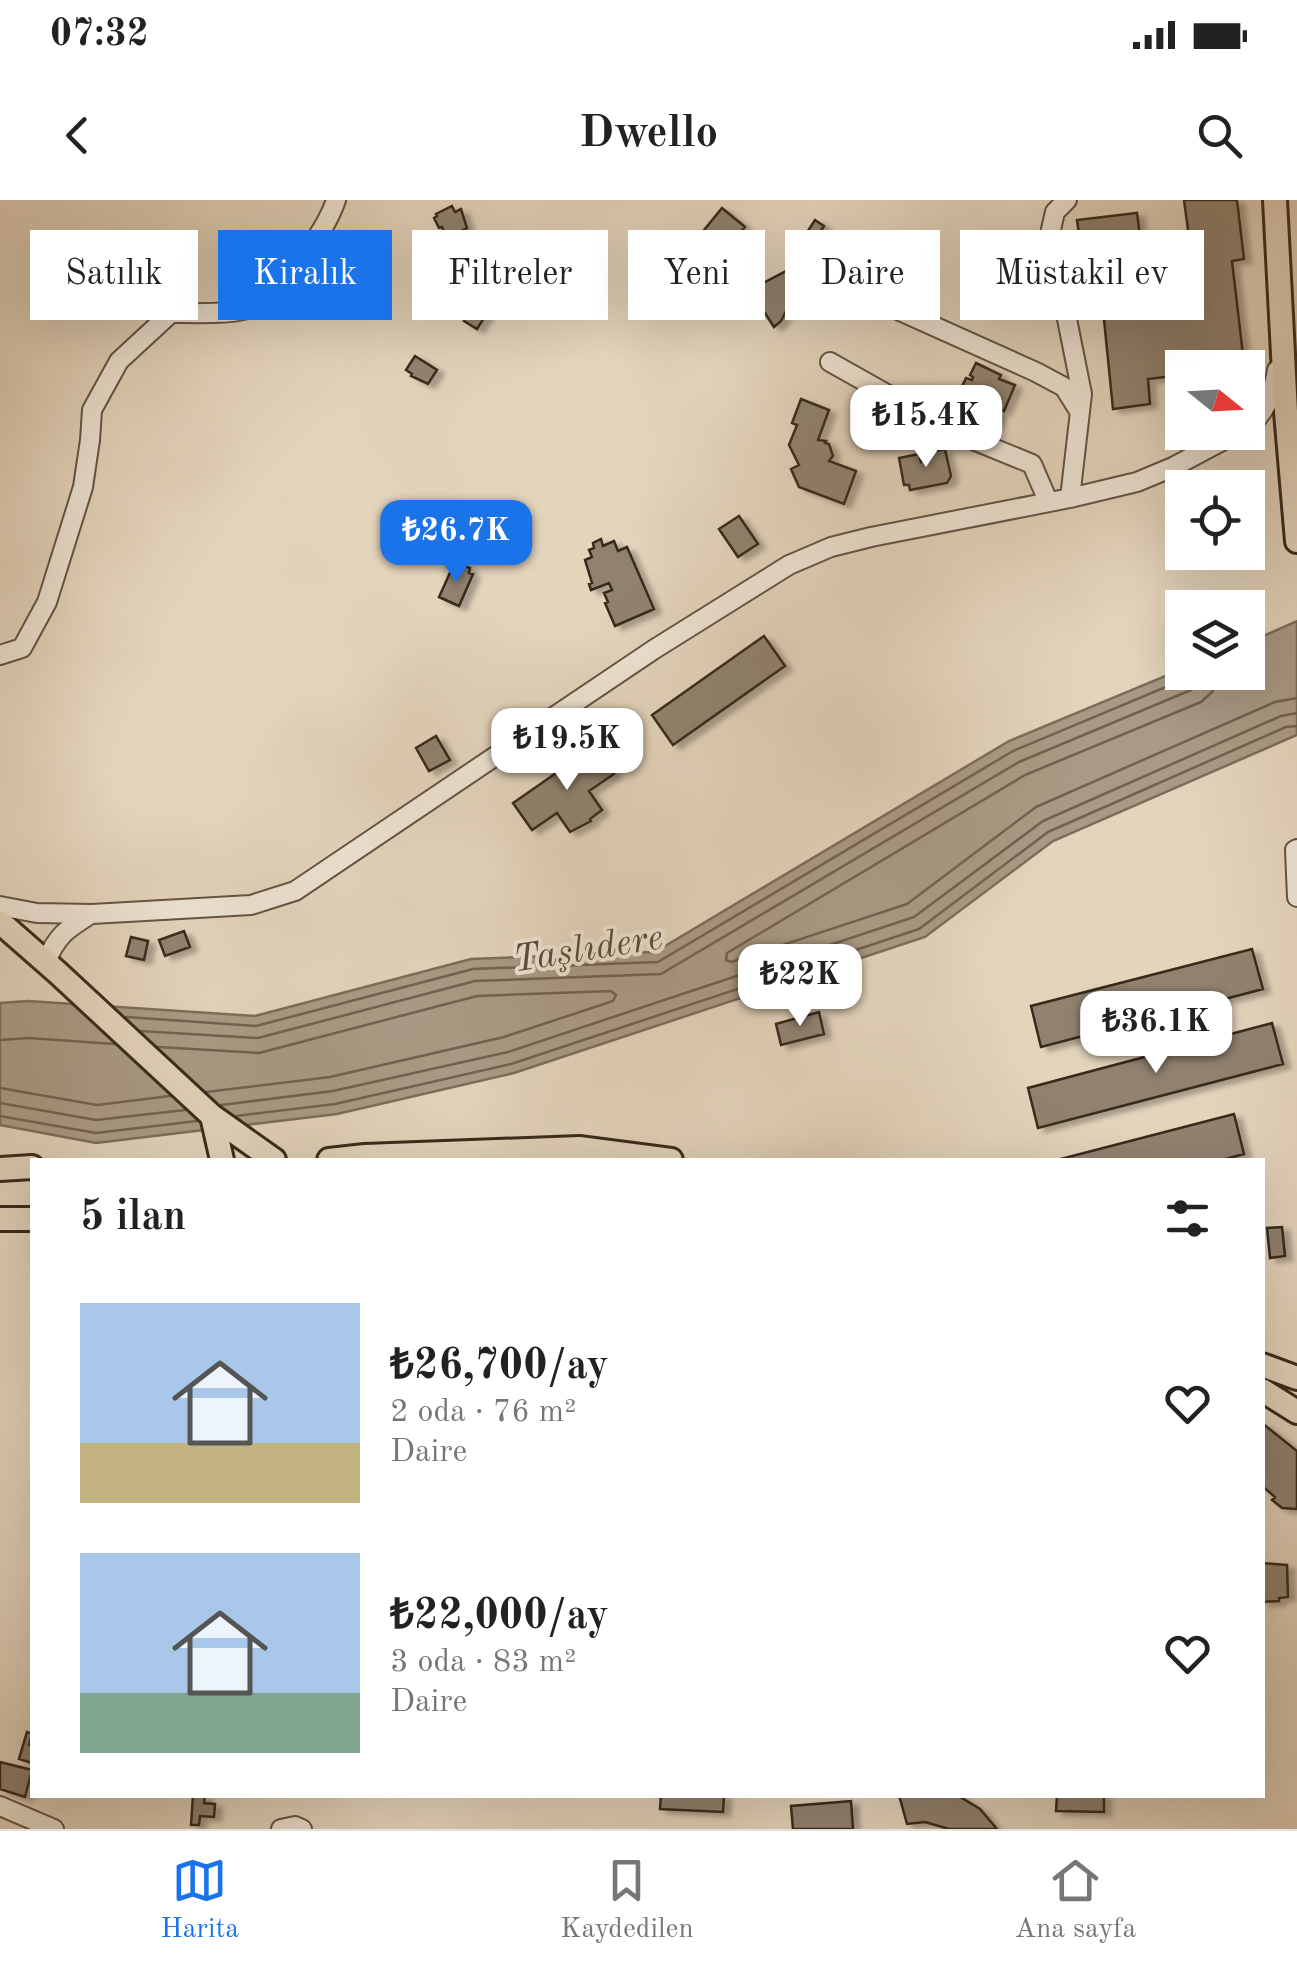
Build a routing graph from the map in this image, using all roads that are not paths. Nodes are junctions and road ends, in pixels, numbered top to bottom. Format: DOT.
graph roads {
  1 [pos="336,200"];
  2 [pos="1067,200"];
  3 [pos="1275,200"];
  4 [pos="920,320"];
  5 [pos="1282,334"];
  6 [pos="830,362"];
  7 [pos="1265,409"];
  8 [pos="1078,412"];
  9 [pos="1206,450"];
  10 [pos="1070,498"];
  11 [pos="1048,501"];
  12 [pos="1297,541"];
  13 [pos="0,655"];
  14 [pos="1297,850"];
  15 [pos="1297,898"];
  16 [pos="0,906"];
  17 [pos="92,914"];
  18 [pos="0,922"];
  19 [pos="52,968"];
  20 [pos="212,1116"];
  21 [pos="222,1158"];
  22 [pos="271,1158"];
  23 [pos="347,1158"];
  24 [pos="656,1158"];
  25 [pos="30,1167"];
  26 [pos="0,1169"];
  27 [pos="0,1219"];
  28 [pos="30,1219"];
  29 [pos="1279,1374"];
  30 [pos="1297,1412"];
  31 [pos="0,1806"];
  32 [pos="54,1829"];
  33 [pos="281,1829"];
  34 [pos="302,1829"];
  1 -- 13 [label="street"];
  2 -- 8 [label="street"];
  3 -- 5 [label="main road"];
  4 -- 8 [label="street"];
  5 -- 7 [label="street"];
  5 -- 12 [label="main road"];
  6 -- 11 [label="street"];
  8 -- 10 [label="street"];
  9 -- 10 [label="street"];
  10 -- 11 [label="street"];
  11 -- 17 [label="street"];
  14 -- 15 [label="street"];
  16 -- 17 [label="street"];
  17 -- 19 [label="street"];
  18 -- 19 [label="main road"];
  19 -- 20 [label="main road"];
  20 -- 21 [label="main road"];
  20 -- 22 [label="main road"];
  23 -- 24 [label="main road"];
  25 -- 26 [label="main road"];
  27 -- 28 [label="main road"];
  29 -- 30 [label="main road"];
  31 -- 32 [label="street"];
  33 -- 34 [label="street"];
}
